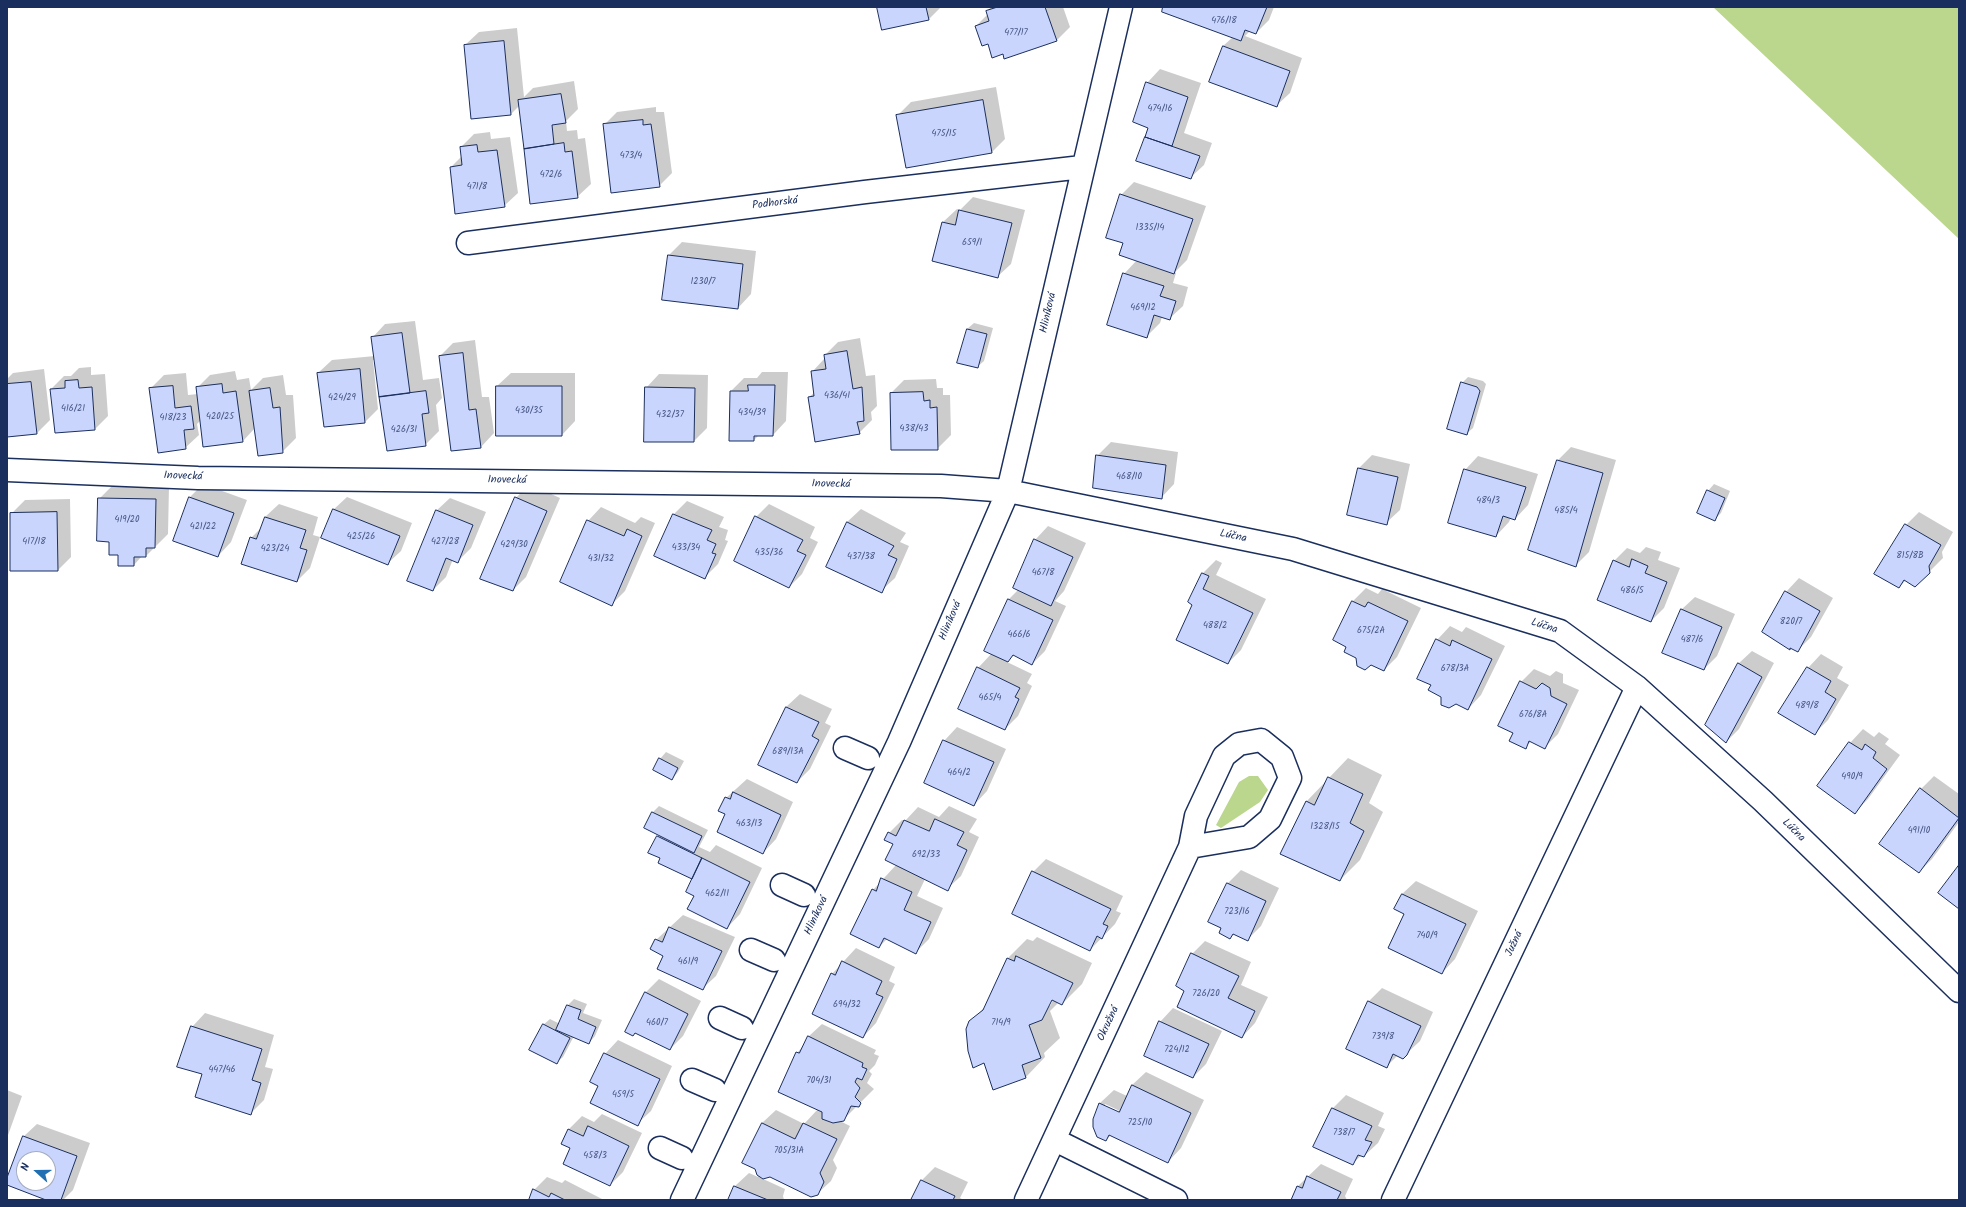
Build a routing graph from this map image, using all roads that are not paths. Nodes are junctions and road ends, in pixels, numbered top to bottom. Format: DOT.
graph roads {
  1 [pos="1121,7"];
  2 [pos="1082,167"];
  3 [pos="468,243"];
  4 [pos="7,470"];
  5 [pos="1008,491"];
  6 [pos="1637,687"];
  7 [pos="845,748"];
  8 [pos="868,758"];
  9 [pos="1190,848"];
  10 [pos="782,885"];
  11 [pos="804,895"];
  12 [pos="751,950"];
  13 [pos="774,960"];
  14 [pos="1959,991"];
  15 [pos="720,1018"];
  16 [pos="742,1028"];
  17 [pos="692,1080"];
  18 [pos="715,1090"];
  19 [pos="1055,1140"];
  20 [pos="660,1148"];
  21 [pos="682,1158"];
  22 [pos="682,1200"];
  23 [pos="1026,1200"];
  24 [pos="1176,1200"];
  25 [pos="1393,1200"];
  1 -- 2 [label="street, Hliníková"];
  2 -- 3 [label="street, Podhorská"];
  2 -- 5 [label="street, Hliníková"];
  4 -- 5 [label="street, Inovecká"];
  5 -- 6 [label="street, Lúčna"];
  5 -- 22 [label="street, Hliníková"];
  6 -- 14 [label="street, Lúčna"];
  6 -- 25 [label="street, Južná"];
  7 -- 8 [label="street"];
  9 -- 9 [label="street, Okružná"];
  9 -- 19 [label="street, Okružná"];
  10 -- 11 [label="street"];
  12 -- 13 [label="street"];
  15 -- 16 [label="street"];
  17 -- 18 [label="street"];
  19 -- 23 [label="street, Okružná"];
  19 -- 24 [label="street"];
  20 -- 21 [label="street"];
}
